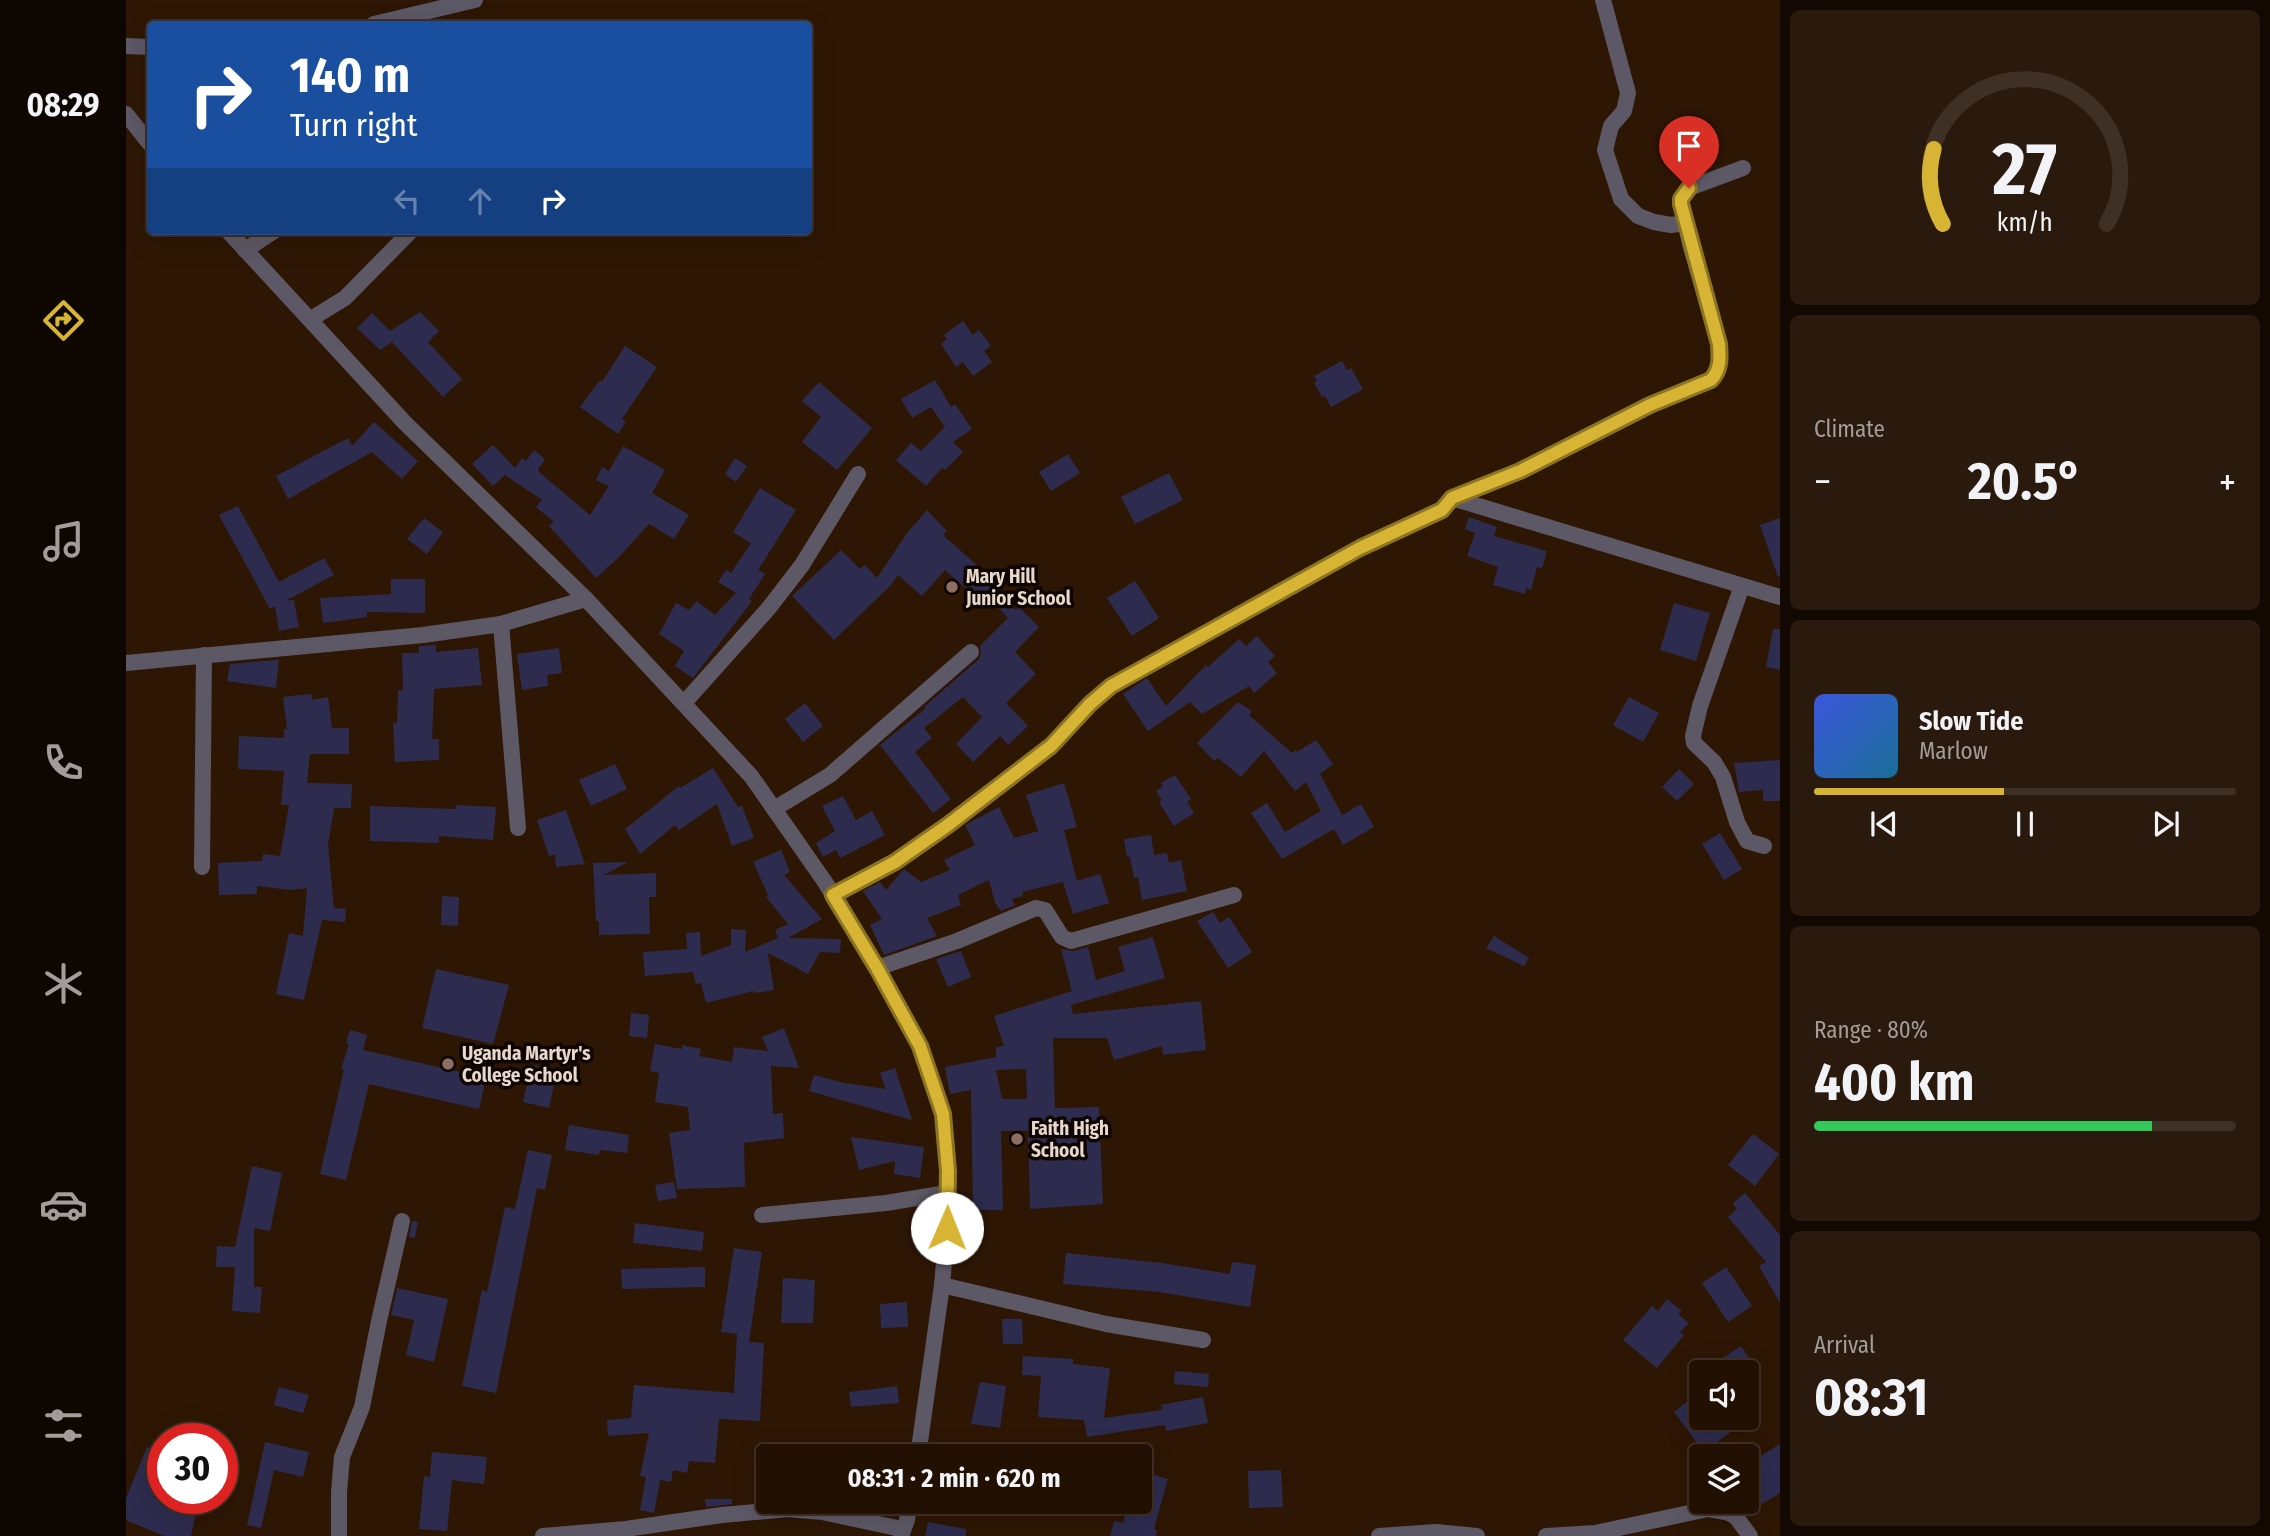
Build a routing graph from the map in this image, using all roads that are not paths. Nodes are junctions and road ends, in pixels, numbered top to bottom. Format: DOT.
graph roads {
  1 [pos="475,0"];
  2 [pos="1603,0"];
  3 [pos="387,21"];
  4 [pos="126,46"];
  5 [pos="147,47"];
  6 [pos="126,114"];
  7 [pos="147,140"];
  8 [pos="1743,167"];
  9 [pos="1686,223"];
  10 [pos="232,235"];
  11 [pos="268,235"];
  12 [pos="407,235"];
  13 [pos="245,250"];
  14 [pos="311,319"];
  15 [pos="858,474"];
  16 [pos="1452,498"];
  17 [pos="1742,586"];
  18 [pos="1775,593"];
  19 [pos="586,599"];
  20 [pos="500,624"];
  21 [pos="971,652"];
  22 [pos="204,655"];
  23 [pos="126,663"];
  24 [pos="684,703"];
  25 [pos="774,809"];
  26 [pos="518,828"];
  27 [pos="1764,846"];
  28 [pos="202,867"];
  29 [pos="1234,894"];
  30 [pos="833,895"];
  31 [pos="877,968"];
  32 [pos="947,1193"];
  33 [pos="762,1215"];
  34 [pos="402,1221"];
  35 [pos="942,1285"];
  36 [pos="1203,1340"];
  37 [pos="920,1444"];
  38 [pos="908,1514"];
  39 [pos="901,1532"];
  40 [pos="339,1536"];
  41 [pos="543,1536"];
  42 [pos="1379,1536"];
  43 [pos="1477,1536"];
  44 [pos="1546,1536"];
  45 [pos="1750,1536"];
  1 -- 3 [label="street"];
  2 -- 9 [label="street"];
  4 -- 5 [label="street"];
  6 -- 7 [label="street"];
  8 -- 9 [label="street"];
  9 -- 16 [label="street"];
  10 -- 13 [label="street"];
  11 -- 13 [label="street"];
  12 -- 14 [label="street"];
  13 -- 14 [label="street"];
  14 -- 19 [label="street"];
  15 -- 24 [label="street"];
  16 -- 17 [label="street"];
  16 -- 30 [label="street"];
  17 -- 18 [label="street"];
  17 -- 27 [label="street"];
  19 -- 20 [label="street"];
  19 -- 24 [label="street"];
  20 -- 22 [label="street"];
  20 -- 26 [label="street"];
  21 -- 25 [label="street"];
  22 -- 23 [label="street"];
  22 -- 28 [label="street"];
  24 -- 25 [label="street"];
  25 -- 30 [label="street"];
  29 -- 31 [label="street"];
  30 -- 31 [label="street"];
  31 -- 32 [label="street"];
  32 -- 33 [label="street"];
  32 -- 35 [label="street"];
  34 -- 40 [label="street"];
  35 -- 36 [label="street"];
  35 -- 37 [label="street"];
  38 -- 39 [label="street"];
  39 -- 41 [label="street"];
  42 -- 43 [label="street"];
  44 -- 45 [label="street"];
}
